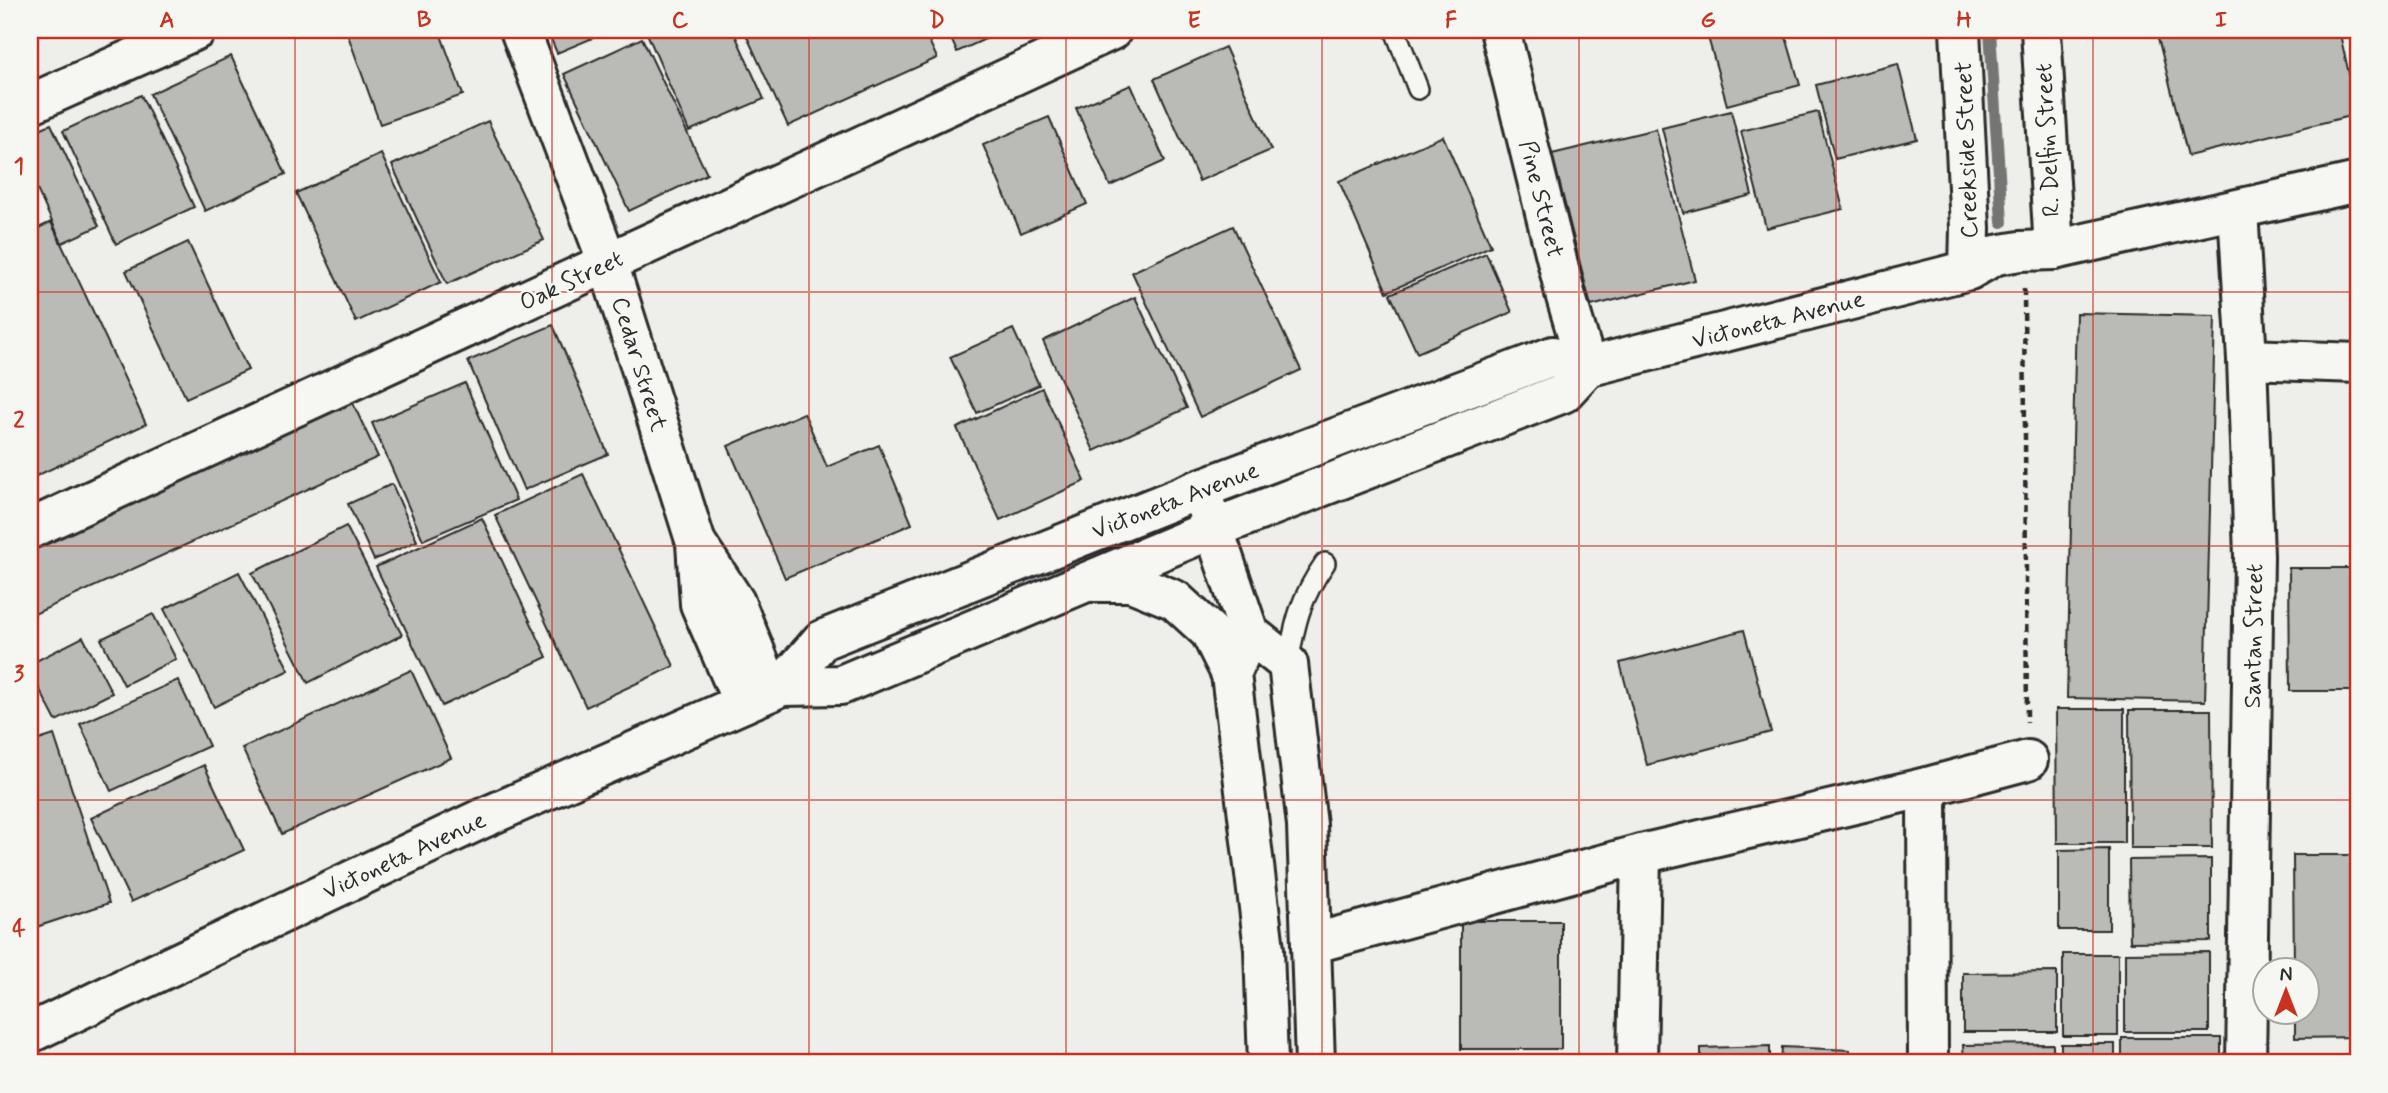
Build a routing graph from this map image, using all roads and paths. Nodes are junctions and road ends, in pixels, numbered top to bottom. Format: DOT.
graph roads {
  1 [pos="197,30"];
  2 [pos="520,30"];
  3 [pos="1112,30"];
  4 [pos="1395,30"];
  5 [pos="1500,30"];
  6 [pos="1960,30"];
  7 [pos="2041,30"];
  8 [pos="1418,89"];
  9 [pos="30,104"];
  10 [pos="2358,182"];
  11 [pos="2238,210"];
  12 [pos="2039,259"];
  13 [pos="608,263"];
  14 [pos="1969,270"];
  15 [pos="2247,359"];
  16 [pos="2358,363"];
  17 [pos="1587,367"];
  18 [pos="1200,489"];
  19 [pos="1215,528"];
  20 [pos="30,529"];
  21 [pos="1325,563"];
  22 [pos="1083,582"];
  23 [pos="1249,633"];
  24 [pos="1288,664"];
  25 [pos="1231,674"];
  26 [pos="765,693"];
  27 [pos="2028,760"];
  28 [pos="1927,786"];
  29 [pos="1641,854"];
  30 [pos="1311,944"];
  31 [pos="30,1033"];
  32 [pos="1268,1063"];
  33 [pos="1315,1063"];
  34 [pos="1637,1063"];
  35 [pos="1928,1063"];
  36 [pos="2246,1063"];
  1 -- 9 [label="street"];
  2 -- 13 [label="street, Cedar Street"];
  3 -- 13 [label="street, Oak Street"];
  4 -- 8 [label="lane"];
  5 -- 17 [label="street, Pine Street"];
  6 -- 14 [label="street, Creekside Street"];
  7 -- 12 [label="street, R. Delfin Street"];
  10 -- 11 [label="street, Victoneta Avenue"];
  11 -- 12 [label="street, Victoneta Avenue"];
  11 -- 15 [label="street, Santan Street"];
  12 -- 14 [label="street, Victoneta Avenue"];
  12 -- 27 [label="path"];
  13 -- 20 [label="street, Oak Street"];
  13 -- 26 [label="street, Cedar Street"];
  14 -- 17 [label="street, Victoneta Avenue"];
  15 -- 16 [label="street"];
  15 -- 36 [label="street, Santan Street"];
  17 -- 18 [label="street, Victoneta Avenue"];
  17 -- 19 [label="street, Victoneta Avenue"];
  18 -- 19 [label="street"];
  18 -- 26 [label="street, Victoneta Avenue"];
  19 -- 22 [label="street, Victoneta Avenue"];
  19 -- 23 [label="street"];
  21 -- 24 [label="lane"];
  22 -- 25 [label="street"];
  22 -- 26 [label="street, Victoneta Avenue"];
  23 -- 24 [label="street"];
  23 -- 25 [label="street"];
  24 -- 30 [label="street"];
  25 -- 32 [label="street"];
  26 -- 31 [label="street, Victoneta Avenue"];
  27 -- 28 [label="street"];
  28 -- 29 [label="street"];
  28 -- 35 [label="street"];
  29 -- 30 [label="street"];
  29 -- 34 [label="street"];
  30 -- 33 [label="street"];
}
